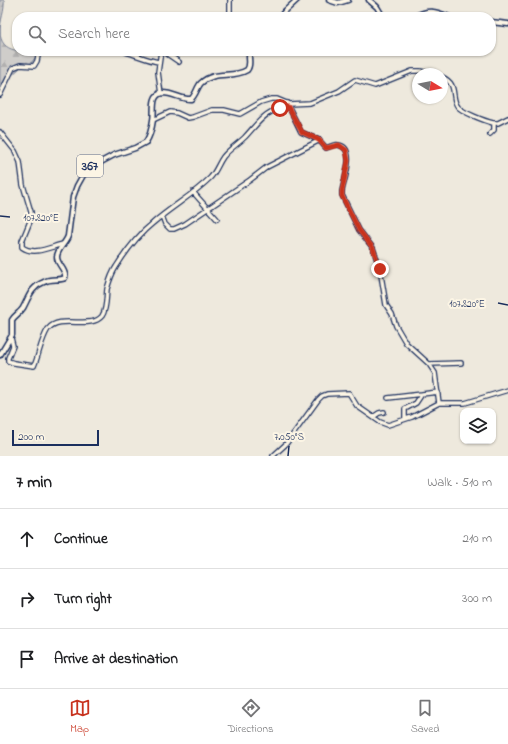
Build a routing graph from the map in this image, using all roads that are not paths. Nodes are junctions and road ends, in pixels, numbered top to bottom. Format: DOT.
graph roads {
  1 [pos="230,0"];
  2 [pos="297,0"];
  3 [pos="329,0"];
  4 [pos="348,0"];
  5 [pos="369,0"];
  6 [pos="230,12"];
  7 [pos="284,12"];
  8 [pos="380,12"];
  9 [pos="496,23"];
  10 [pos="508,24"];
  11 [pos="38,56"];
  12 [pos="139,56"];
  13 [pos="161,56"];
  14 [pos="170,56"];
  15 [pos="248,56"];
  16 [pos="159,62"];
  17 [pos="179,62"];
  18 [pos="412,71"];
  19 [pos="448,81"];
  20 [pos="161,94"];
  21 [pos="0,95"];
  22 [pos="288,105"];
  23 [pos="508,118"];
  24 [pos="154,120"];
  25 [pos="494,124"];
  26 [pos="0,132"];
  27 [pos="490,134"];
  28 [pos="320,140"];
  29 [pos="193,192"];
  30 [pos="208,208"];
  31 [pos="162,216"];
  32 [pos="217,220"];
  33 [pos="64,244"];
  34 [pos="11,338"];
  35 [pos="0,354"];
  36 [pos="461,363"];
  37 [pos="429,364"];
  38 [pos="508,390"];
  39 [pos="438,392"];
  40 [pos="422,394"];
  41 [pos="388,398"];
  42 [pos="439,403"];
  43 [pos="384,412"];
  44 [pos="373,417"];
  45 [pos="405,420"];
  46 [pos="273,456"];
  1 -- 6 [label="street"];
  2 -- 7 [label="main road"];
  3 -- 4 [label="main road"];
  5 -- 8 [label="main road"];
  9 -- 10 [label="main road"];
  11 -- 21 [label="street"];
  12 -- 16 [label="street"];
  13 -- 16 [label="street"];
  14 -- 17 [label="street"];
  15 -- 20 [label="main road"];
  16 -- 20 [label="street"];
  18 -- 22 [label="street"];
  19 -- 25 [label="street"];
  20 -- 24 [label="main road, 367"];
  22 -- 24 [label="street"];
  22 -- 28 [label="street"];
  22 -- 29 [label="street"];
  23 -- 25 [label="street"];
  24 -- 33 [label="main road, 367"];
  25 -- 27 [label="street"];
  26 -- 33 [label="street"];
  28 -- 30 [label="street"];
  28 -- 37 [label="street"];
  29 -- 30 [label="street"];
  29 -- 31 [label="street"];
  30 -- 31 [label="street"];
  30 -- 32 [label="street"];
  31 -- 34 [label="street"];
  33 -- 34 [label="main road, 367"];
  34 -- 35 [label="main road, 367"];
  36 -- 37 [label="street"];
  37 -- 39 [label="street"];
  38 -- 42 [label="street"];
  39 -- 40 [label="street"];
  39 -- 42 [label="street"];
  40 -- 41 [label="street"];
  40 -- 45 [label="street"];
  42 -- 45 [label="street"];
  43 -- 44 [label="street"];
  44 -- 45 [label="street"];
  44 -- 46 [label="street"];
}
